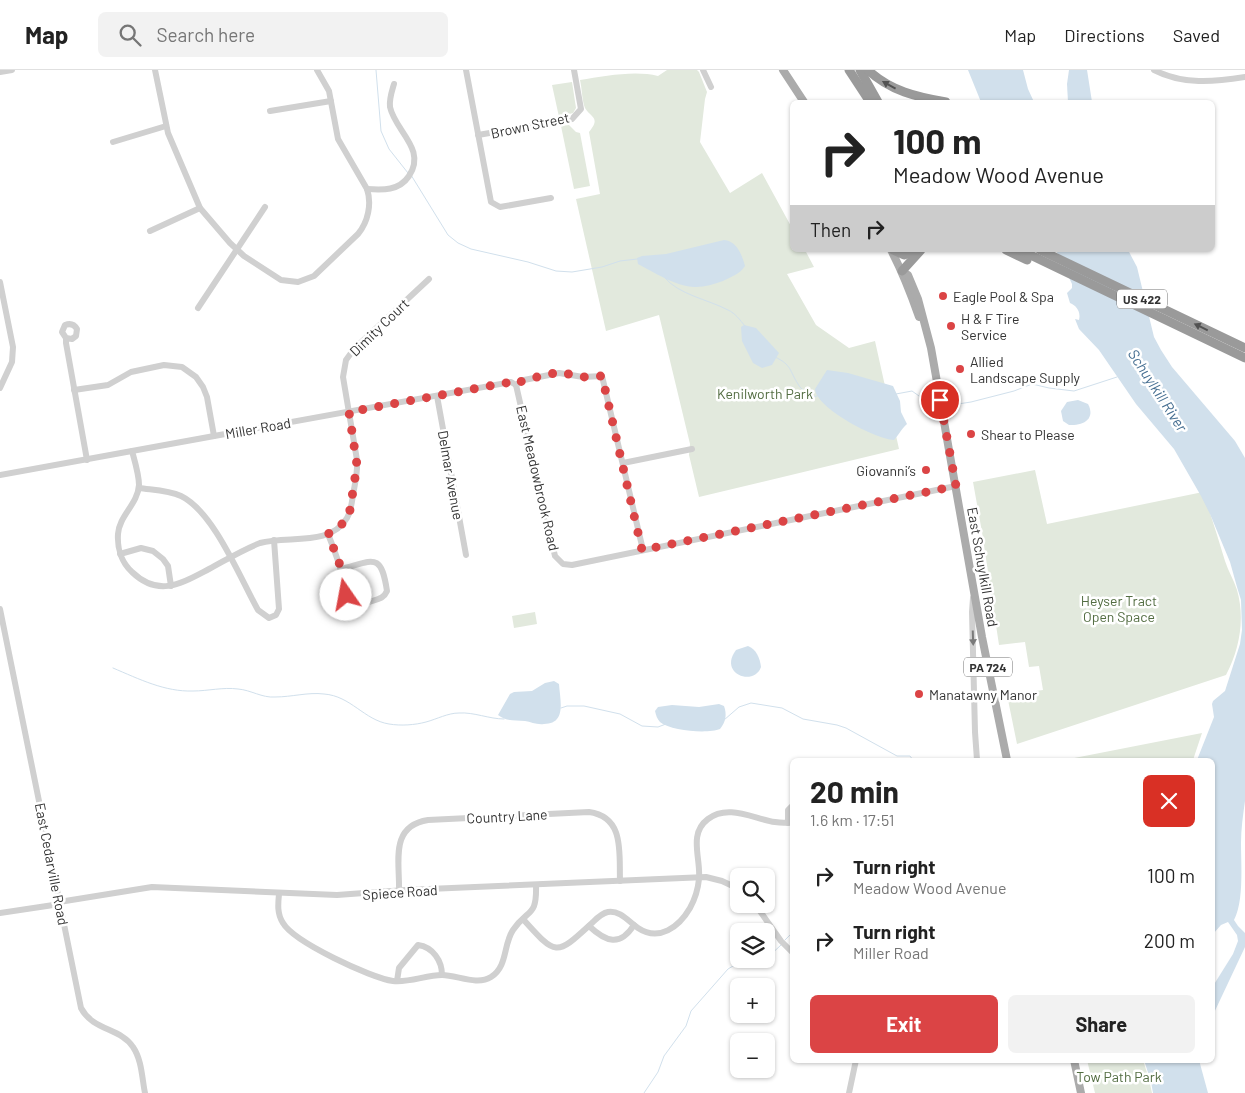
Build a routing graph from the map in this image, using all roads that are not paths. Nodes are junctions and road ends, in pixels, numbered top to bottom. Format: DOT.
graph roads {
  1 [pos="12,70"];
  2 [pos="156,70"];
  3 [pos="317,70"];
  4 [pos="466,70"];
  5 [pos="574,70"];
  6 [pos="703,70"];
  7 [pos="783,70"];
  8 [pos="848,70"];
  9 [pos="860,70"];
  10 [pos="868,70"];
  11 [pos="1154,70"];
  12 [pos="0,72"];
  13 [pos="1245,77"];
  14 [pos="394,84"];
  15 [pos="711,87"];
  16 [pos="803,100"];
  17 [pos="862,100"];
  18 [pos="869,100"];
  19 [pos="877,100"];
  20 [pos="938,100"];
  21 [pos="331,101"];
  22 [pos="270,111"];
  23 [pos="166,126"];
  24 [pos="478,135"];
  25 [pos="113,142"];
  26 [pos="367,189"];
  27 [pos="552,198"];
  28 [pos="265,207"];
  29 [pos="200,208"];
  30 [pos="150,231"];
  31 [pos="237,250"];
  32 [pos="893,252"];
  33 [pos="897,252"];
  34 [pos="913,252"];
  35 [pos="915,252"];
  36 [pos="1014,252"];
  37 [pos="1024,252"];
  38 [pos="1038,258"];
  39 [pos="902,271"];
  40 [pos="429,280"];
  41 [pos="0,282"];
  42 [pos="198,308"];
  43 [pos="66,338"];
  44 [pos="1245,348"];
  45 [pos="1245,358"];
  46 [pos="516,384"];
  47 [pos="0,388"];
  48 [pos="74,390"];
  49 [pos="437,396"];
  50 [pos="349,412"];
  51 [pos="214,436"];
  52 [pos="692,449"];
  53 [pos="132,451"];
  54 [pos="87,460"];
  55 [pos="623,463"];
  56 [pos="0,475"];
  57 [pos="956,486"];
  58 [pos="139,488"];
  59 [pos="328,534"];
  60 [pos="274,540"];
  61 [pos="642,550"];
  62 [pos="120,554"];
  63 [pos="466,555"];
  64 [pos="230,557"];
  65 [pos="341,569"];
  66 [pos="171,586"];
  67 [pos="974,590"];
  68 [pos="0,609"];
  69 [pos="977,758"];
  70 [pos="1007,758"];
  71 [pos="790,808"];
  72 [pos="790,823"];
  73 [pos="699,877"];
  74 [pos="620,881"];
  75 [pos="730,884"];
  76 [pos="536,885"];
  77 [pos="399,891"];
  78 [pos="278,894"];
  79 [pos="60,903"];
  80 [pos="0,913"];
  81 [pos="761,913"];
  82 [pos="523,919"];
  83 [pos="634,925"];
  84 [pos="589,926"];
  85 [pos="790,950"];
  86 [pos="442,975"];
  87 [pos="397,981"];
  88 [pos="855,1063"];
  89 [pos="1075,1063"];
  90 [pos="146,1093"];
  91 [pos="849,1093"];
  92 [pos="1081,1093"];
  1 -- 12 [label="street"];
  2 -- 23 [label="street"];
  3 -- 21 [label="street"];
  4 -- 24 [label="street"];
  5 -- 24 [label="street, Brown Street"];
  6 -- 15 [label="street"];
  7 -- 16 [label="main road"];
  8 -- 17 [label="highway"];
  8 -- 18 [label="highway"];
  9 -- 19 [label="highway"];
  20 -- 10 [label="highway, one-way"];
  11 -- 13 [label="street"];
  14 -- 26 [label="street"];
  21 -- 22 [label="street"];
  21 -- 26 [label="street"];
  23 -- 25 [label="street"];
  23 -- 29 [label="street"];
  24 -- 27 [label="street"];
  26 -- 31 [label="street"];
  28 -- 31 [label="street"];
  29 -- 30 [label="street"];
  29 -- 31 [label="street"];
  31 -- 42 [label="street"];
  32 -- 39 [label="main road, East Schuylkill Road / PA 724"];
  33 -- 34 [label="highway"];
  35 -- 39 [label="highway"];
  36 -- 38 [label="highway"];
  37 -- 38 [label="highway, US 422"];
  44 -- 38 [label="highway, US 422, one-way"];
  38 -- 45 [label="highway, US 422"];
  39 -- 57 [label="main road, East Schuylkill Road / PA 724"];
  40 -- 50 [label="street, Dimity Court"];
  41 -- 47 [label="street"];
  43 -- 48 [label="street"];
  46 -- 49 [label="street, Miller Road"];
  46 -- 55 [label="street, Miller Road"];
  46 -- 61 [label="street, East Meadowbrook Road"];
  48 -- 51 [label="street"];
  48 -- 54 [label="street"];
  49 -- 50 [label="street, Miller Road"];
  49 -- 63 [label="street, Delmar Avenue"];
  50 -- 51 [label="street, Miller Road"];
  50 -- 59 [label="street, Dimity Court"];
  51 -- 53 [label="street, Miller Road"];
  52 -- 55 [label="street"];
  53 -- 54 [label="street, Miller Road"];
  53 -- 58 [label="street"];
  54 -- 56 [label="street, Miller Road"];
  55 -- 61 [label="street"];
  57 -- 61 [label="street"];
  57 -- 67 [label="main road, East Schuylkill Road / PA 724"];
  58 -- 62 [label="street"];
  58 -- 64 [label="street"];
  59 -- 60 [label="street"];
  59 -- 65 [label="street"];
  60 -- 64 [label="street"];
  60 -- 64 [label="street"];
  62 -- 66 [label="street"];
  62 -- 66 [label="street"];
  64 -- 66 [label="street"];
  65 -- 65 [label="street"];
  67 -- 69 [label="street, one-way"];
  67 -- 70 [label="main road, East Schuylkill Road / PA 724"];
  68 -- 79 [label="street, East Cedarville Road"];
  71 -- 72 [label="street"];
  72 -- 73 [label="street"];
  73 -- 74 [label="street, Spiece Road"];
  73 -- 75 [label="street, Spiece Road"];
  73 -- 83 [label="street"];
  74 -- 76 [label="street, Spiece Road"];
  74 -- 77 [label="street, Country Lane"];
  76 -- 77 [label="street, Spiece Road"];
  76 -- 82 [label="street"];
  77 -- 78 [label="street, Spiece Road"];
  78 -- 79 [label="street, Spiece Road"];
  78 -- 87 [label="street"];
  79 -- 80 [label="street, Spiece Road"];
  79 -- 90 [label="street, East Cedarville Road"];
  81 -- 85 [label="street"];
  82 -- 84 [label="street"];
  82 -- 86 [label="street"];
  83 -- 84 [label="street"];
  83 -- 84 [label="street"];
  86 -- 87 [label="street"];
  86 -- 87 [label="street"];
  88 -- 91 [label="street"];
  89 -- 92 [label="main road"];
}
